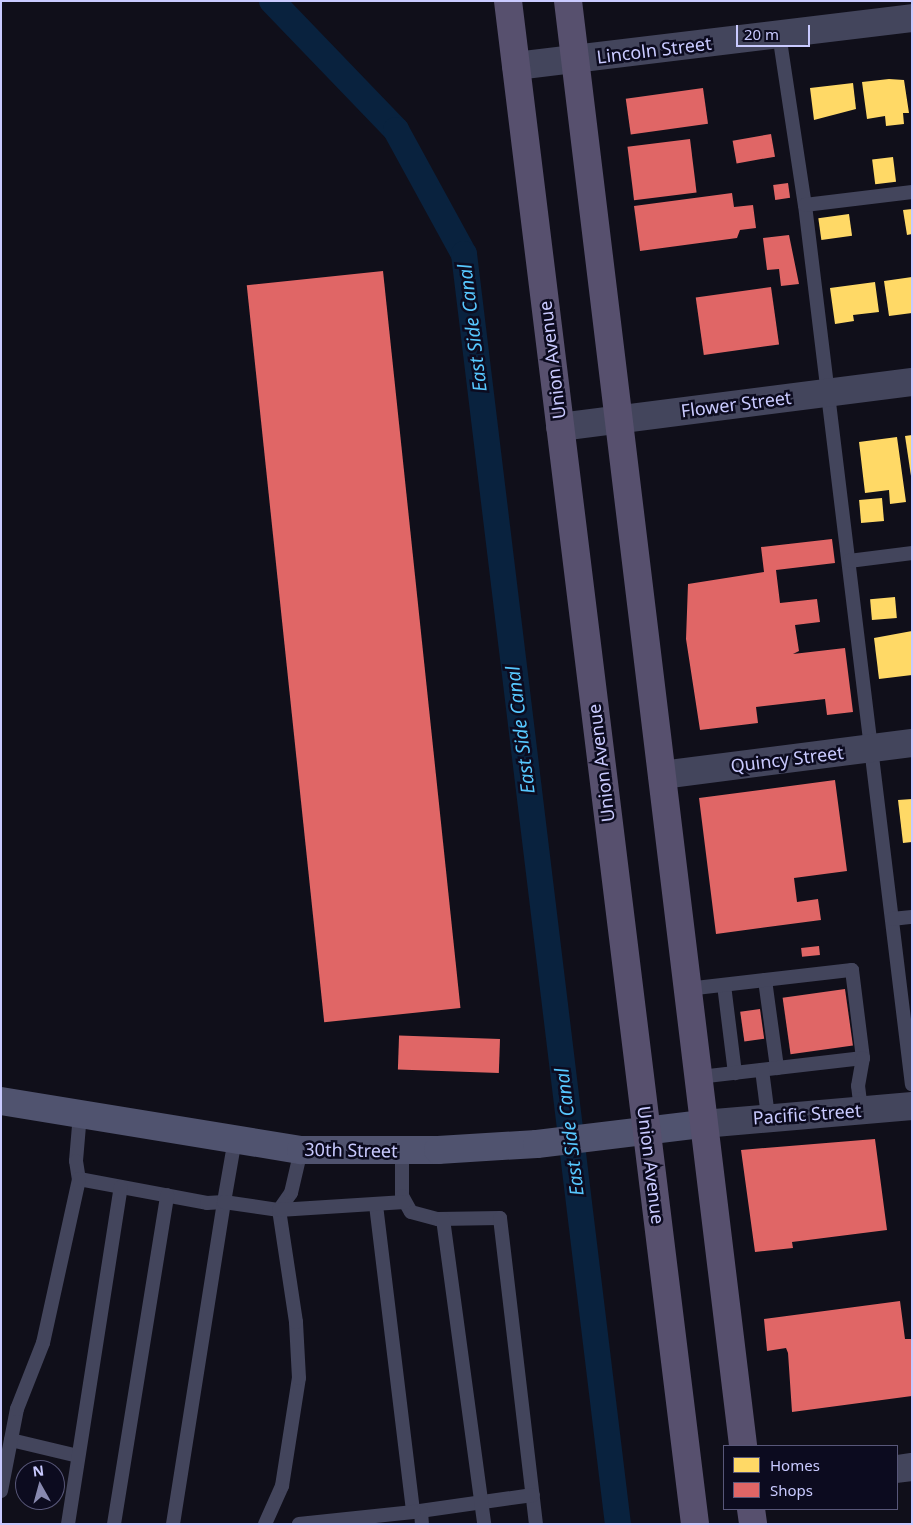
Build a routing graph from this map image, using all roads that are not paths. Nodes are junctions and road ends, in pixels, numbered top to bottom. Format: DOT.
graph roads {
  1 [pos="508,1"];
  2 [pos="568,1"];
  3 [pos="912,18"];
  4 [pos="779,34"];
  5 [pos="575,60"];
  6 [pos="516,66"];
  7 [pos="912,192"];
  8 [pos="805,205"];
  9 [pos="912,382"];
  10 [pos="825,393"];
  11 [pos="620,419"];
  12 [pos="560,427"];
  13 [pos="912,553"];
  14 [pos="849,561"];
  15 [pos="912,743"];
  16 [pos="870,748"];
  17 [pos="662,774"];
  18 [pos="912,917"];
  19 [pos="892,919"];
  20 [pos="765,980"];
  21 [pos="724,985"];
  22 [pos="687,989"];
  23 [pos="863,1058"];
  24 [pos="777,1068"];
  25 [pos="762,1070"];
  26 [pos="735,1073"];
  27 [pos="698,1077"];
  28 [pos="912,1085"];
  29 [pos="5,1102"];
  30 [pos="912,1106"];
  31 [pos="861,1110"];
  32 [pos="80,1114"];
  33 [pos="768,1116"];
  34 [pos="703,1124"];
  35 [pos="646,1131"];
  36 [pos="235,1139"];
  37 [pos="301,1150"];
  38 [pos="402,1151"];
  39 [pos="79,1179"];
  40 [pos="121,1187"];
  41 [pos="167,1195"];
  42 [pos="224,1202"];
  43 [pos="405,1202"];
  44 [pos="376,1205"];
  45 [pos="278,1210"];
  46 [pos="443,1219"];
  47 [pos="11,1440"];
  48 [pos="743,1445"];
  49 [pos="78,1456"];
  50 [pos="912,1467"];
  51 [pos="898,1469"];
  52 [pos="1,1491"];
  53 [pos="533,1495"];
  54 [pos="481,1502"];
  55 [pos="751,1510"];
  56 [pos="419,1515"];
  57 [pos="362,1520"];
  58 [pos="316,1523"];
  59 [pos="68,1524"];
  60 [pos="114,1524"];
  61 [pos="173,1524"];
  62 [pos="265,1524"];
  63 [pos="299,1524"];
  64 [pos="484,1524"];
  65 [pos="536,1524"];
  66 [pos="695,1524"];
  67 [pos="753,1524"];
  1 -- 6 [label="main road, Union Avenue"];
  2 -- 5 [label="main road"];
  3 -- 4 [label="street, Lincoln Street"];
  4 -- 5 [label="street, Lincoln Street"];
  4 -- 8 [label="lane"];
  5 -- 6 [label="street, Lincoln Street"];
  5 -- 11 [label="main road"];
  6 -- 12 [label="main road, Union Avenue"];
  7 -- 8 [label="lane"];
  8 -- 10 [label="lane"];
  9 -- 10 [label="street, Flower Street"];
  10 -- 11 [label="street, Flower Street"];
  10 -- 14 [label="lane"];
  11 -- 12 [label="street, Flower Street"];
  11 -- 17 [label="main road"];
  12 -- 35 [label="main road, Union Avenue"];
  13 -- 14 [label="lane"];
  14 -- 16 [label="lane"];
  15 -- 16 [label="street, Quincy Street"];
  16 -- 17 [label="street, Quincy Street"];
  16 -- 19 [label="lane"];
  17 -- 22 [label="main road"];
  18 -- 19 [label="lane"];
  19 -- 28 [label="lane"];
  20 -- 21 [label="lane"];
  20 -- 23 [label="lane"];
  20 -- 24 [label="lane"];
  21 -- 22 [label="lane"];
  21 -- 26 [label="lane"];
  22 -- 27 [label="main road"];
  23 -- 24 [label="lane"];
  23 -- 31 [label="lane"];
  24 -- 25 [label="lane"];
  25 -- 26 [label="lane"];
  25 -- 33 [label="lane"];
  26 -- 27 [label="lane"];
  27 -- 34 [label="main road"];
  29 -- 32 [label="street, 30th Street"];
  30 -- 31 [label="street, Pacific Street"];
  31 -- 33 [label="street, Pacific Street"];
  32 -- 36 [label="street, 30th Street"];
  32 -- 39 [label="lane"];
  33 -- 34 [label="street, Pacific Street"];
  34 -- 35 [label="street, 30th Street"];
  34 -- 48 [label="main road"];
  35 -- 38 [label="street, 30th Street"];
  35 -- 66 [label="main road, Union Avenue"];
  36 -- 37 [label="street, 30th Street"];
  36 -- 42 [label="lane"];
  37 -- 38 [label="street, 30th Street"];
  37 -- 45 [label="lane"];
  38 -- 43 [label="lane"];
  39 -- 40 [label="lane"];
  39 -- 47 [label="lane"];
  40 -- 41 [label="lane"];
  40 -- 49 [label="lane"];
  41 -- 42 [label="lane"];
  41 -- 60 [label="lane"];
  42 -- 45 [label="lane"];
  42 -- 61 [label="lane"];
  43 -- 44 [label="lane"];
  43 -- 46 [label="lane"];
  44 -- 45 [label="lane"];
  44 -- 56 [label="lane"];
  45 -- 62 [label="lane"];
  46 -- 53 [label="lane"];
  46 -- 54 [label="lane"];
  47 -- 49 [label="lane"];
  47 -- 52 [label="lane"];
  49 -- 59 [label="lane"];
  50 -- 51 [label="street"];
  53 -- 54 [label="lane"];
  53 -- 65 [label="lane"];
  54 -- 56 [label="lane"];
  54 -- 64 [label="lane"];
  55 -- 67 [label="main road"];
  56 -- 57 [label="lane"];
  57 -- 58 [label="lane"];
  58 -- 63 [label="lane"];
}
